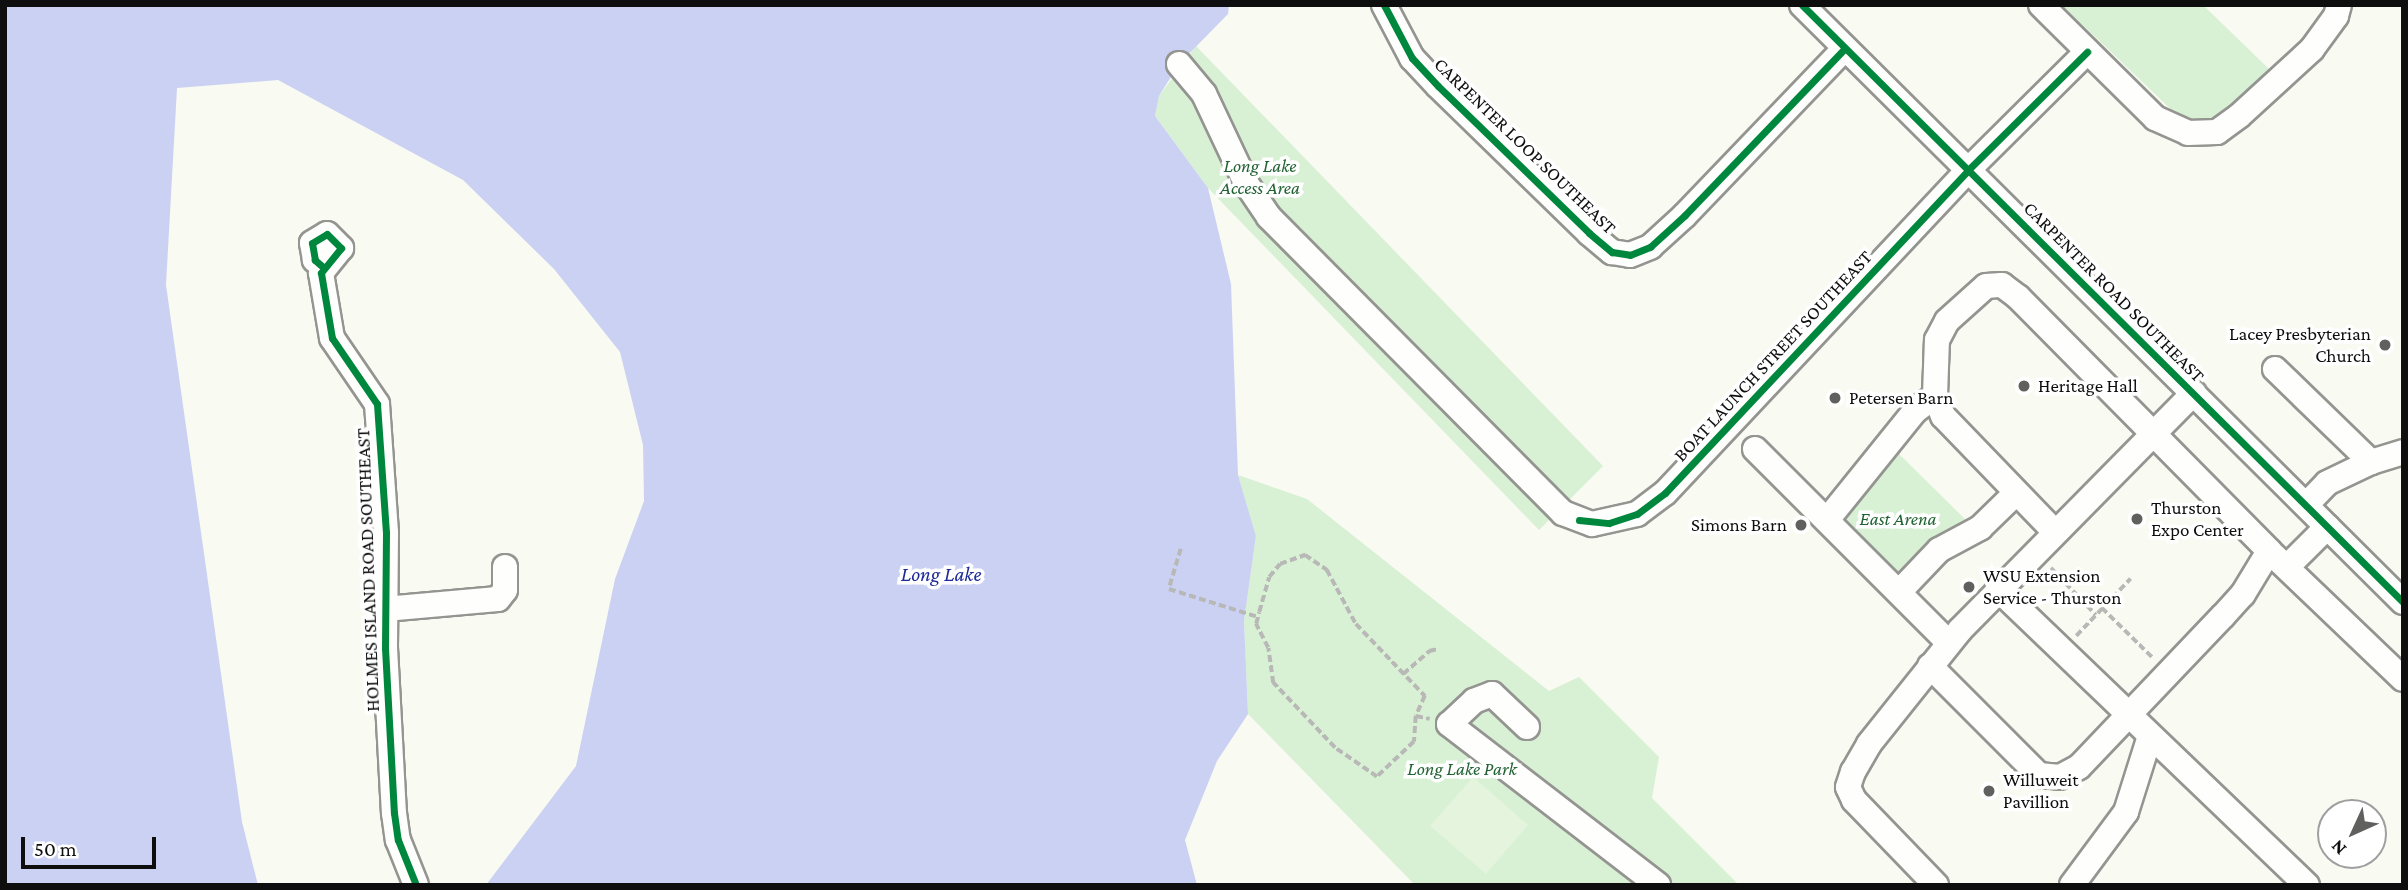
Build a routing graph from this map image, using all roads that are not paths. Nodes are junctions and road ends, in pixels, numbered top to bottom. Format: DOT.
graph roads {
  1 [pos="1384,5"];
  2 [pos="1802,5"];
  3 [pos="2041,5"];
  4 [pos="2339,5"];
  5 [pos="1845,48"];
  6 [pos="2087,52"];
  7 [pos="1179,64"];
  8 [pos="1968,170"];
  9 [pos="323,267"];
  10 [pos="2275,369"];
  11 [pos="2194,394"];
  12 [pos="1935,396"];
  13 [pos="2153,433"];
  14 [pos="1755,449"];
  15 [pos="2403,452"];
  16 [pos="2371,462"];
  17 [pos="2016,493"];
  18 [pos="2306,505"];
  19 [pos="1827,520"];
  20 [pos="2327,527"];
  21 [pos="2055,532"];
  22 [pos="2278,559"];
  23 [pos="505,567"];
  24 [pos="1998,589"];
  25 [pos="1899,592"];
  26 [pos="2403,603"];
  27 [pos="385,609"];
  28 [pos="1949,643"];
  29 [pos="1930,666"];
  30 [pos="2403,679"];
  31 [pos="2126,714"];
  32 [pos="1527,727"];
  33 [pos="2150,738"];
  34 [pos="416,885"];
  35 [pos="1658,885"];
  36 [pos="1936,885"];
  37 [pos="2072,885"];
  38 [pos="2307,885"];
  1 -- 5 [label="street, CARPENTER LOOP SOUTHEAST"];
  2 -- 5 [label="street, CARPENTER ROAD SOUTHEAST"];
  3 -- 6 [label="street"];
  4 -- 6 [label="street"];
  5 -- 8 [label="street, CARPENTER ROAD SOUTHEAST"];
  6 -- 8 [label="street, BOAT LAUNCH STREET SOUTHEAST"];
  7 -- 8 [label="street, BOAT LAUNCH STREET SOUTHEAST"];
  8 -- 11 [label="street, CARPENTER ROAD SOUTHEAST"];
  9 -- 27 [label="street, HOLMES ISLAND ROAD SOUTHEAST"];
  10 -- 16 [label="street"];
  11 -- 13 [label="street"];
  11 -- 18 [label="street, CARPENTER ROAD SOUTHEAST"];
  12 -- 13 [label="street"];
  12 -- 17 [label="street"];
  12 -- 19 [label="street"];
  13 -- 21 [label="street"];
  13 -- 22 [label="street"];
  14 -- 19 [label="street"];
  15 -- 16 [label="street"];
  16 -- 18 [label="street"];
  17 -- 21 [label="street"];
  17 -- 25 [label="street"];
  18 -- 20 [label="street, CARPENTER ROAD SOUTHEAST"];
  19 -- 25 [label="street"];
  20 -- 22 [label="street"];
  20 -- 26 [label="street, CARPENTER ROAD SOUTHEAST"];
  21 -- 24 [label="street"];
  22 -- 30 [label="street"];
  22 -- 31 [label="street"];
  23 -- 27 [label="street"];
  24 -- 28 [label="street"];
  24 -- 31 [label="street"];
  25 -- 28 [label="street"];
  27 -- 34 [label="street, HOLMES ISLAND ROAD SOUTHEAST"];
  28 -- 29 [label="street"];
  29 -- 31 [label="street"];
  29 -- 36 [label="street"];
  31 -- 33 [label="street"];
  32 -- 35 [label="street"];
  33 -- 37 [label="street"];
  33 -- 38 [label="street"];
}
